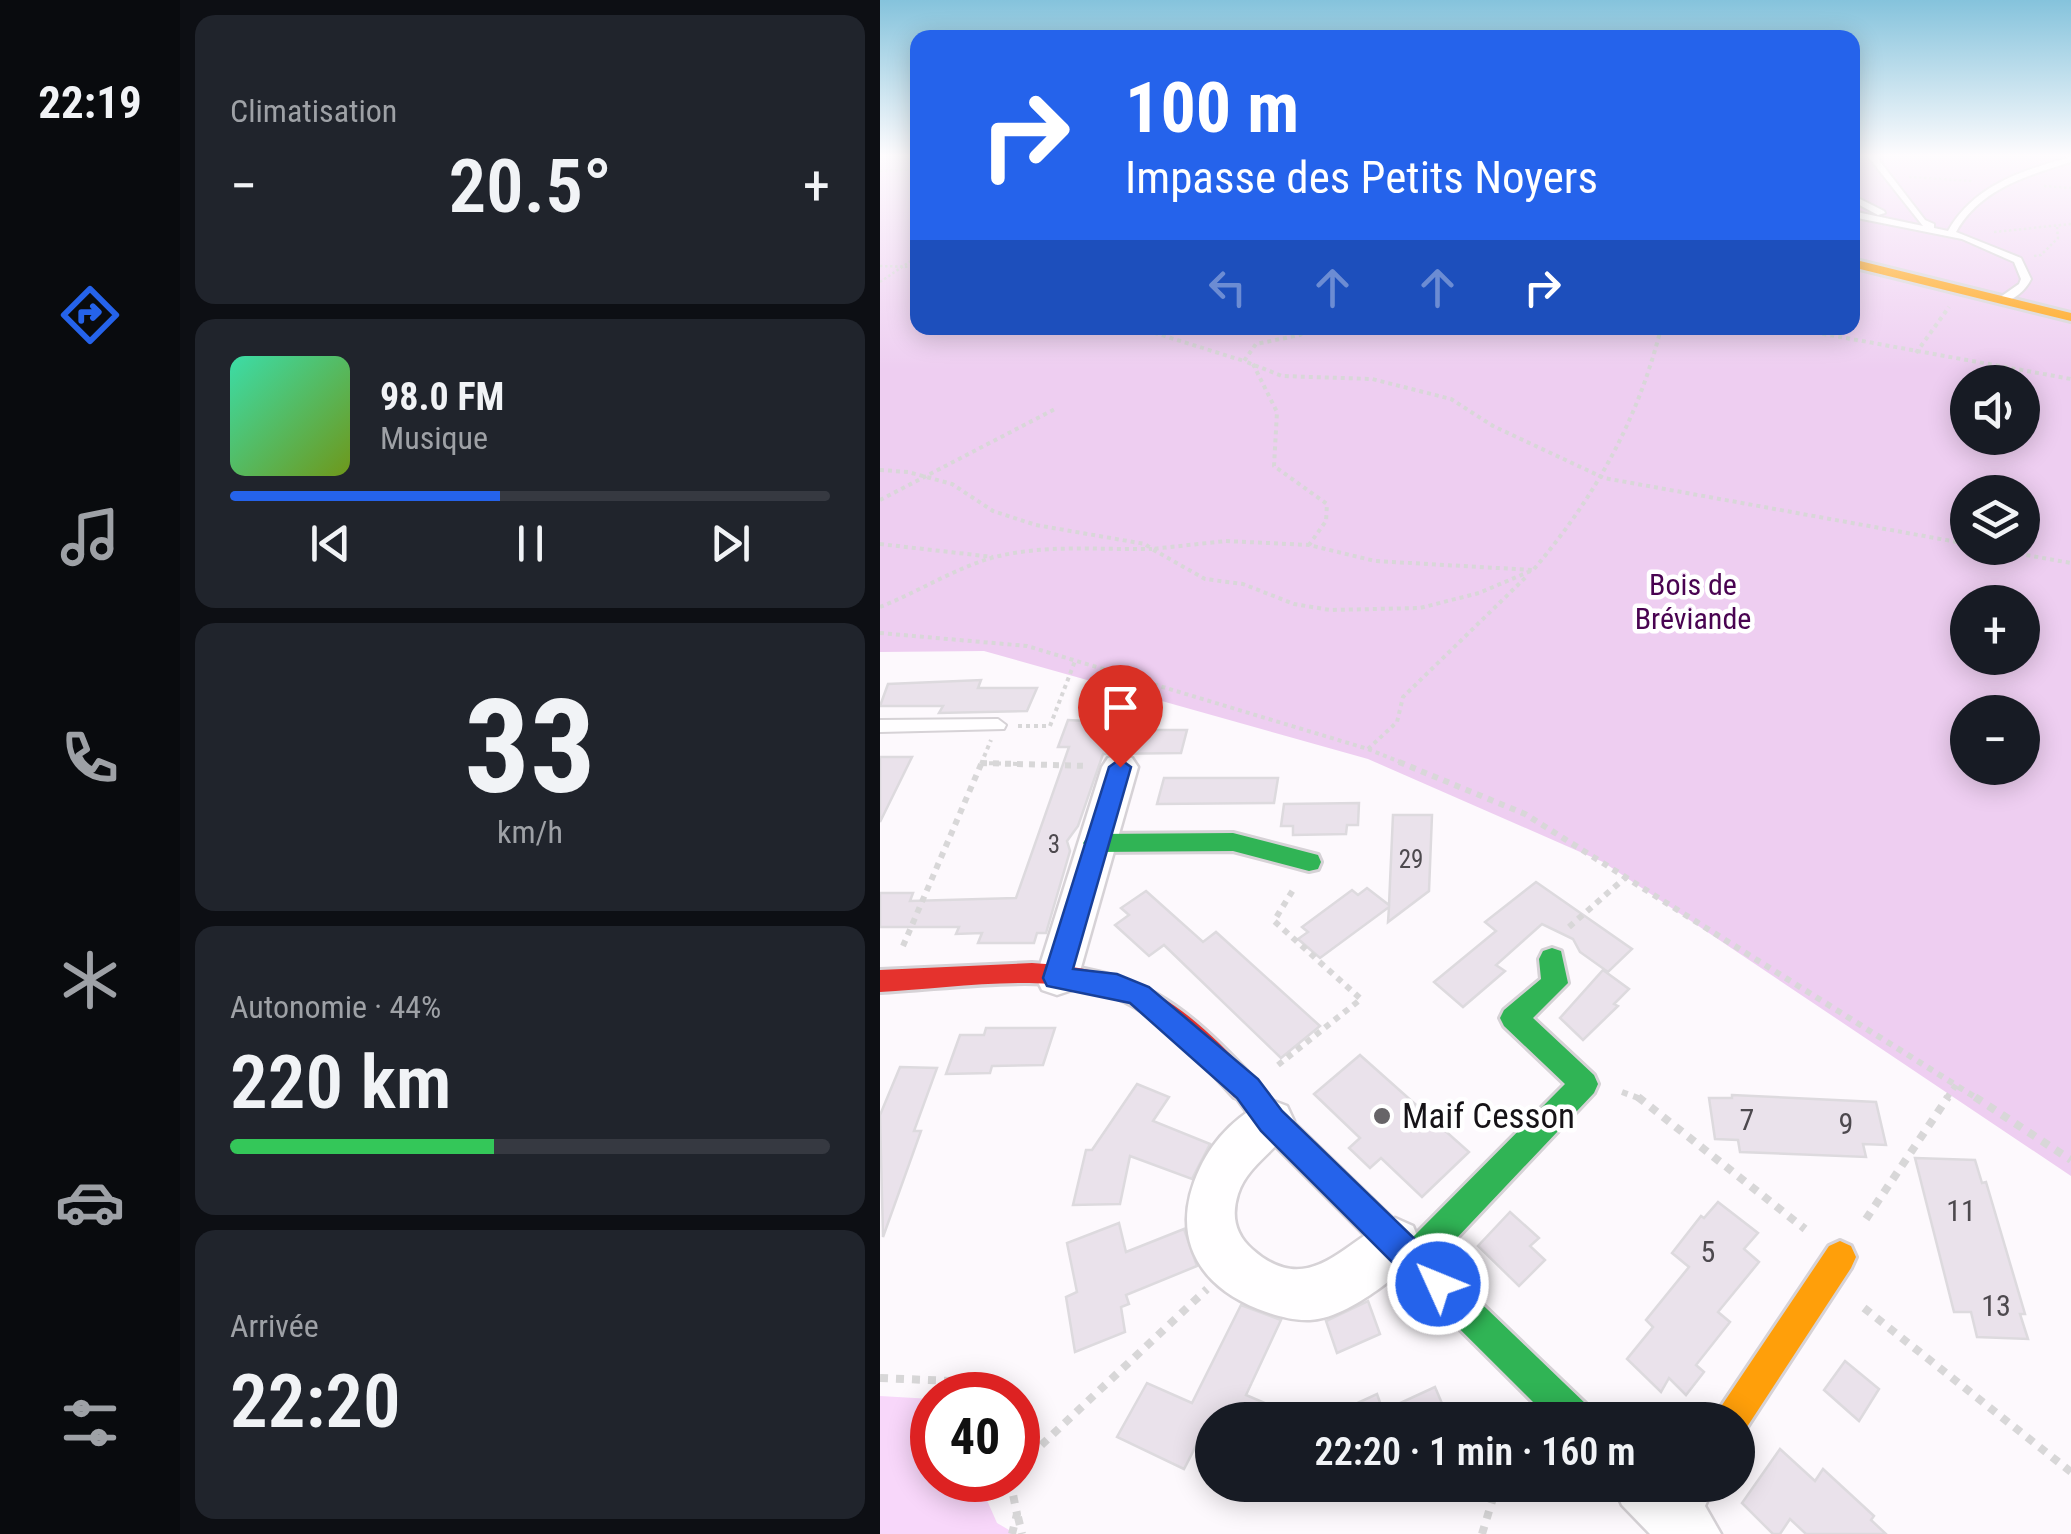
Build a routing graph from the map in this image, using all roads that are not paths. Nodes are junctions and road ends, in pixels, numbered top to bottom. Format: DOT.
graph roads {
  1 [pos="1912,227"];
  2 [pos="1932,227"];
  3 [pos="1953,227"];
  4 [pos="1948,234"];
  5 [pos="1860,252"];
  6 [pos="2019,261"];
  7 [pos="1860,265"];
  8 [pos="2011,295"];
  9 [pos="2071,303"];
  10 [pos="2071,317"];
  11 [pos="998,725"];
  12 [pos="880,726"];
  13 [pos="1120,767"];
  14 [pos="1094,843"];
  15 [pos="1310,862"];
  16 [pos="1552,958"];
  17 [pos="1057,978"];
  18 [pos="883,987"];
  19 [pos="1260,1105"];
  20 [pos="1404,1252"];
  21 [pos="1840,1257"];
  22 [pos="1558,1402"];
  23 [pos="1742,1402"];
  1 -- 4 [label="lane"];
  2 -- 4 [label="lane"];
  3 -- 4 [label="lane"];
  4 -- 6 [label="lane"];
  4 -- 6 [label="lane"];
  5 -- 8 [label="street"];
  6 -- 8 [label="lane"];
  7 -- 8 [label="street"];
  8 -- 9 [label="street"];
  8 -- 10 [label="street"];
  11 -- 12 [label="lane"];
  13 -- 14 [label="street"];
  14 -- 15 [label="street"];
  14 -- 17 [label="street"];
  16 -- 20 [label="street"];
  17 -- 18 [label="street"];
  17 -- 19 [label="street"];
  19 -- 20 [label="street"];
  19 -- 20 [label="street"];
  20 -- 22 [label="street"];
  21 -- 23 [label="street"];
}
